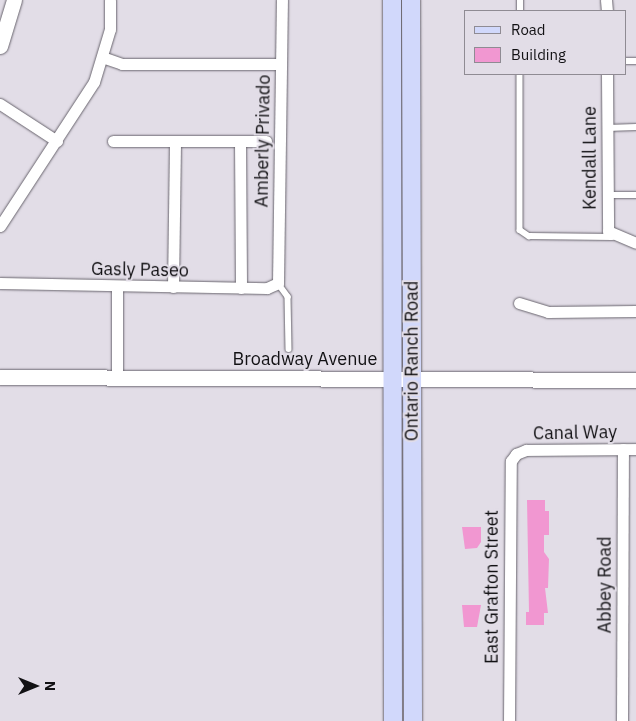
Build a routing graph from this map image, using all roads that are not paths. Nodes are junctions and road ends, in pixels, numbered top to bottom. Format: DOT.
graph roads {
  1 [pos="14,0"];
  2 [pos="110,0"];
  3 [pos="282,0"];
  4 [pos="392,0"];
  5 [pos="411,0"];
  6 [pos="0,46"];
  7 [pos="102,57"];
  8 [pos="281,64"];
  9 [pos="520,75"];
  10 [pos="607,75"];
  11 [pos="0,104"];
  12 [pos="636,127"];
  13 [pos="607,128"];
  14 [pos="113,140"];
  15 [pos="266,140"];
  16 [pos="58,141"];
  17 [pos="175,141"];
  18 [pos="240,141"];
  19 [pos="607,195"];
  20 [pos="636,195"];
  21 [pos="392,224"];
  22 [pos="0,226"];
  23 [pos="618,237"];
  24 [pos="636,243"];
  25 [pos="278,282"];
  26 [pos="0,283"];
  27 [pos="117,287"];
  28 [pos="174,287"];
  29 [pos="241,288"];
  30 [pos="519,304"];
  31 [pos="636,311"];
  32 [pos="289,350"];
  33 [pos="2,375"];
  34 [pos="117,376"];
  35 [pos="392,379"];
  36 [pos="412,379"];
  37 [pos="636,380"];
  38 [pos="623,449"];
  39 [pos="636,449"];
  40 [pos="516,454"];
  41 [pos="412,526"];
  42 [pos="393,721"];
  43 [pos="413,721"];
  44 [pos="509,721"];
  45 [pos="622,721"];
  1 -- 6 [label="street"];
  2 -- 7 [label="street"];
  3 -- 8 [label="street, Amberly Privado"];
  4 -- 21 [label="main road, Ontario Ranch Road"];
  5 -- 36 [label="main road, Ontario Ranch Road"];
  7 -- 8 [label="street"];
  7 -- 16 [label="street"];
  8 -- 25 [label="street, Amberly Privado"];
  9 -- 23 [label="lane"];
  10 -- 13 [label="street, Kendall Lane"];
  11 -- 16 [label="street"];
  12 -- 13 [label="lane"];
  13 -- 19 [label="street, Kendall Lane"];
  14 -- 17 [label="street"];
  15 -- 18 [label="street"];
  16 -- 22 [label="street"];
  17 -- 18 [label="street"];
  17 -- 28 [label="street"];
  18 -- 29 [label="street"];
  19 -- 20 [label="lane"];
  19 -- 23 [label="street, Kendall Lane"];
  21 -- 35 [label="main road, Ontario Ranch Road"];
  21 -- 36 [label="main road"];
  23 -- 24 [label="street"];
  25 -- 29 [label="street, Gasly Paseo"];
  25 -- 32 [label="lane"];
  26 -- 27 [label="street, Gasly Paseo"];
  27 -- 28 [label="street, Gasly Paseo"];
  27 -- 34 [label="street"];
  28 -- 29 [label="street, Gasly Paseo"];
  30 -- 31 [label="street"];
  33 -- 34 [label="street, Broadway Avenue"];
  34 -- 35 [label="street, Broadway Avenue"];
  35 -- 36 [label="street, Broadway Avenue"];
  35 -- 41 [label="main road"];
  35 -- 42 [label="main road, Ontario Ranch Road"];
  36 -- 37 [label="street, Broadway Avenue"];
  36 -- 41 [label="main road, Ontario Ranch Road"];
  38 -- 39 [label="street, Canal Way"];
  38 -- 40 [label="street, Canal Way"];
  38 -- 45 [label="street, Abbey Road"];
  40 -- 44 [label="street, East Grafton Street"];
  41 -- 43 [label="main road, Ontario Ranch Road"];
}
